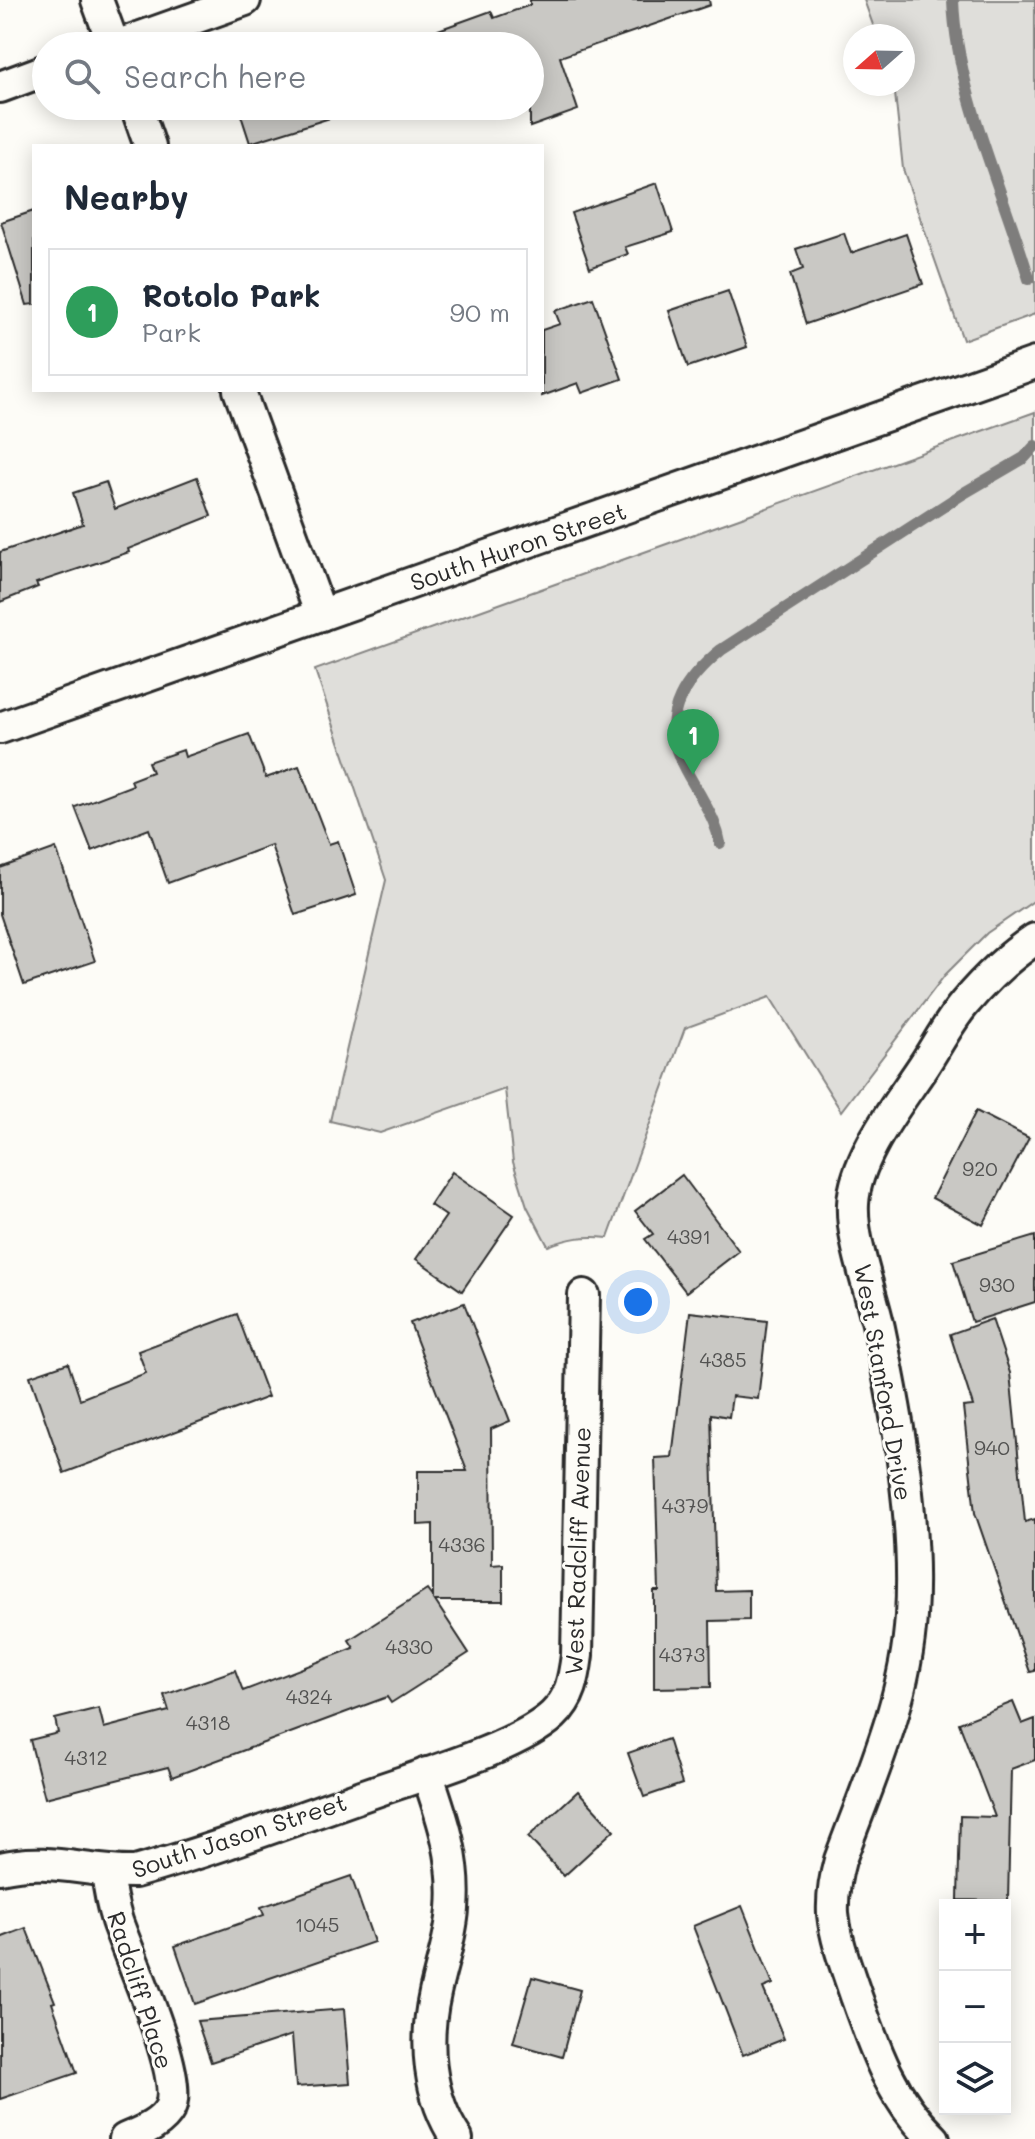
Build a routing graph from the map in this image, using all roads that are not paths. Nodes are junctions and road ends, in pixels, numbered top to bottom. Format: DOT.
graph roads {
  1 [pos="97,0"];
  2 [pos="245,0"];
  3 [pos="110,32"];
  4 [pos="155,32"];
  5 [pos="32,75"];
  6 [pos="0,87"];
  7 [pos="141,120"];
  8 [pos="149,144"];
  9 [pos="1035,363"];
  10 [pos="240,392"];
  11 [pos="321,615"];
  12 [pos="0,728"];
  13 [pos="1035,939"];
  14 [pos="584,1295"];
  15 [pos="427,1773"];
  16 [pos="0,1868"];
  17 [pos="107,1872"];
  18 [pos="125,2139"];
  19 [pos="457,2139"];
  20 [pos="934,2139"];
  1 -- 3 [label="street"];
  2 -- 4 [label="street"];
  5 -- 6 [label="street"];
  7 -- 8 [label="street"];
  9 -- 11 [label="street, South Huron Street"];
  10 -- 11 [label="street"];
  11 -- 12 [label="street, South Huron Street"];
  13 -- 20 [label="street, West Stanford Drive"];
  14 -- 15 [label="street, West Radcliff Avenue"];
  15 -- 17 [label="street, South Jason Street"];
  15 -- 19 [label="street"];
  16 -- 17 [label="street, South Jason Street"];
  17 -- 18 [label="street, Radcliff Place"];
}
